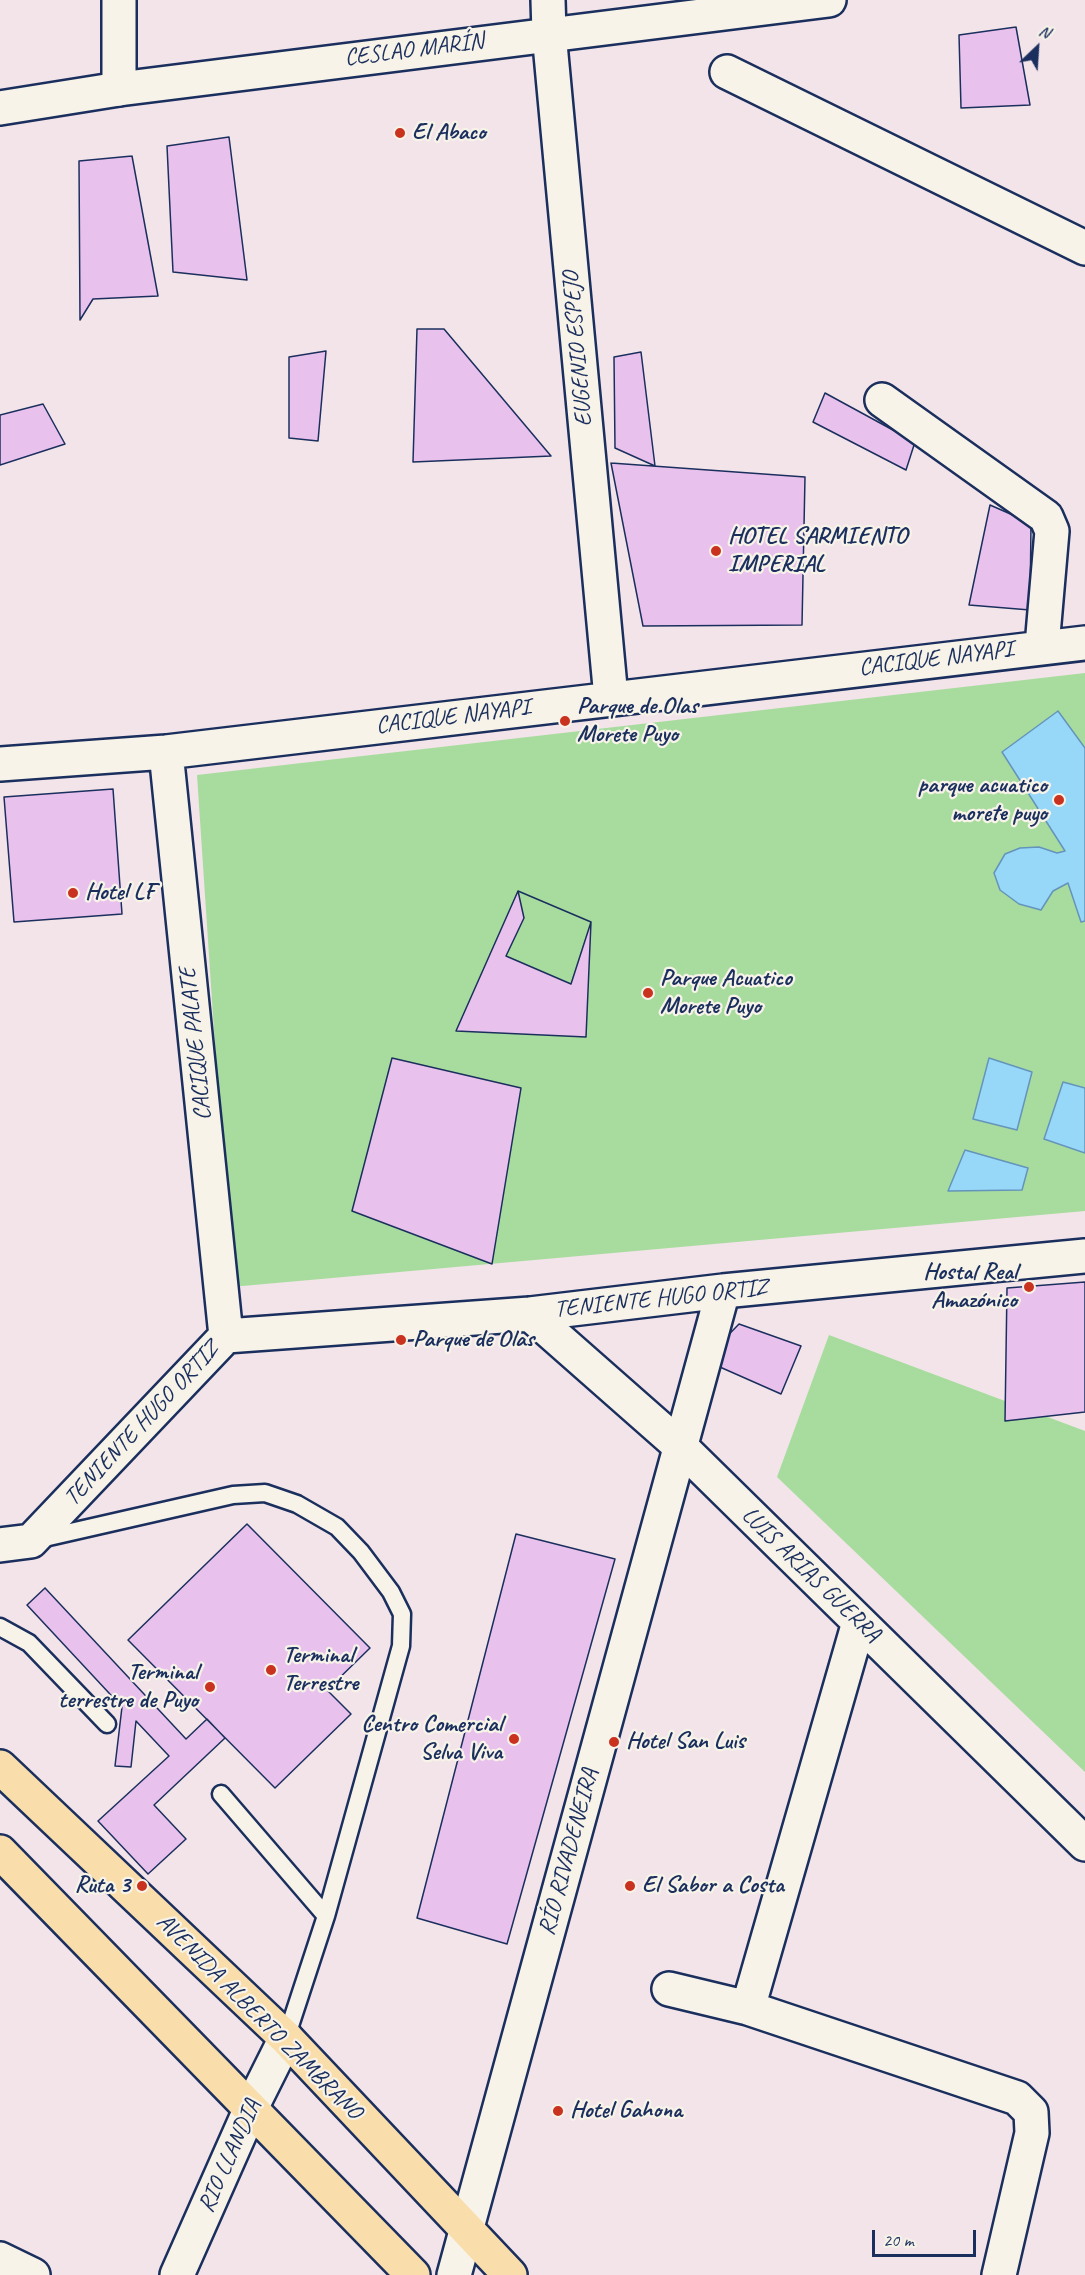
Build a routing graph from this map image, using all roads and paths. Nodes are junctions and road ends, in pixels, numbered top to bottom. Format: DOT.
graph roads {
  1 [pos="119,0"];
  2 [pos="548,0"];
  3 [pos="829,0"];
  4 [pos="549,33"];
  5 [pos="727,72"];
  6 [pos="119,89"];
  7 [pos="0,108"];
  8 [pos="1085,248"];
  9 [pos="882,400"];
  10 [pos="1085,643"];
  11 [pos="1042,646"];
  12 [pos="611,698"];
  13 [pos="166,752"];
  14 [pos="0,764"];
  15 [pos="1085,1256"];
  16 [pos="723,1291"];
  17 [pos="530,1314"];
  18 [pos="226,1336"];
  19 [pos="681,1447"];
  20 [pos="15,1543"];
  21 [pos="859,1622"];
  22 [pos="0,1627"];
  23 [pos="107,1724"];
  24 [pos="0,1767"];
  25 [pos="221,1794"];
  26 [pos="1085,1844"];
  27 [pos="0,1852"];
  28 [pos="326,1916"];
  29 [pos="669,1989"];
  30 [pos="748,2007"];
  31 [pos="286,2038"];
  32 [pos="251,2108"];
  33 [pos="465,2229"];
  34 [pos="0,2259"];
  35 [pos="33,2275"];
  36 [pos="177,2275"];
  37 [pos="413,2275"];
  38 [pos="454,2275"];
  39 [pos="510,2275"];
  40 [pos="999,2275"];
  1 -- 6 [label="street"];
  2 -- 4 [label="street, EUGENIO ESPEJO"];
  3 -- 4 [label="street, CESLAO MARÍN"];
  4 -- 6 [label="street, CESLAO MARÍN"];
  4 -- 12 [label="street, EUGENIO ESPEJO"];
  5 -- 8 [label="street"];
  6 -- 7 [label="street, CESLAO MARÍN"];
  9 -- 11 [label="street"];
  10 -- 11 [label="street, CACIQUE NAYAPI"];
  11 -- 12 [label="street, CACIQUE NAYAPI"];
  12 -- 13 [label="street, CACIQUE NAYAPI"];
  13 -- 14 [label="street, CACIQUE NAYAPI"];
  13 -- 18 [label="street, CACIQUE PALATE"];
  15 -- 16 [label="street, TENIENTE HUGO ORTIZ"];
  16 -- 17 [label="street, TENIENTE HUGO ORTIZ"];
  16 -- 19 [label="street, RÍO RIVADENEIRA"];
  17 -- 18 [label="street, TENIENTE HUGO ORTIZ"];
  17 -- 19 [label="street, LUIS ARIAS GUERRA"];
  18 -- 20 [label="street, TENIENTE HUGO ORTIZ"];
  19 -- 21 [label="street, LUIS ARIAS GUERRA"];
  19 -- 33 [label="street, RÍO RIVADENEIRA"];
  20 -- 28 [label="lane"];
  21 -- 26 [label="street, LUIS ARIAS GUERRA"];
  21 -- 30 [label="street"];
  22 -- 23 [label="lane"];
  24 -- 31 [label="highway, AVENIDA ALBERTO ZAMBRANO"];
  25 -- 28 [label="lane"];
  27 -- 32 [label="highway"];
  28 -- 31 [label="lane"];
  29 -- 30 [label="street"];
  30 -- 40 [label="street"];
  31 -- 32 [label="street, RIO LLANDIA"];
  31 -- 33 [label="highway, AVENIDA ALBERTO ZAMBRANO"];
  32 -- 36 [label="street, RIO LLANDIA"];
  32 -- 37 [label="highway"];
  33 -- 38 [label="street, RÍO RIVADENEIRA"];
  33 -- 39 [label="highway, AVENIDA ALBERTO ZAMBRANO"];
  34 -- 35 [label="street"];
}
